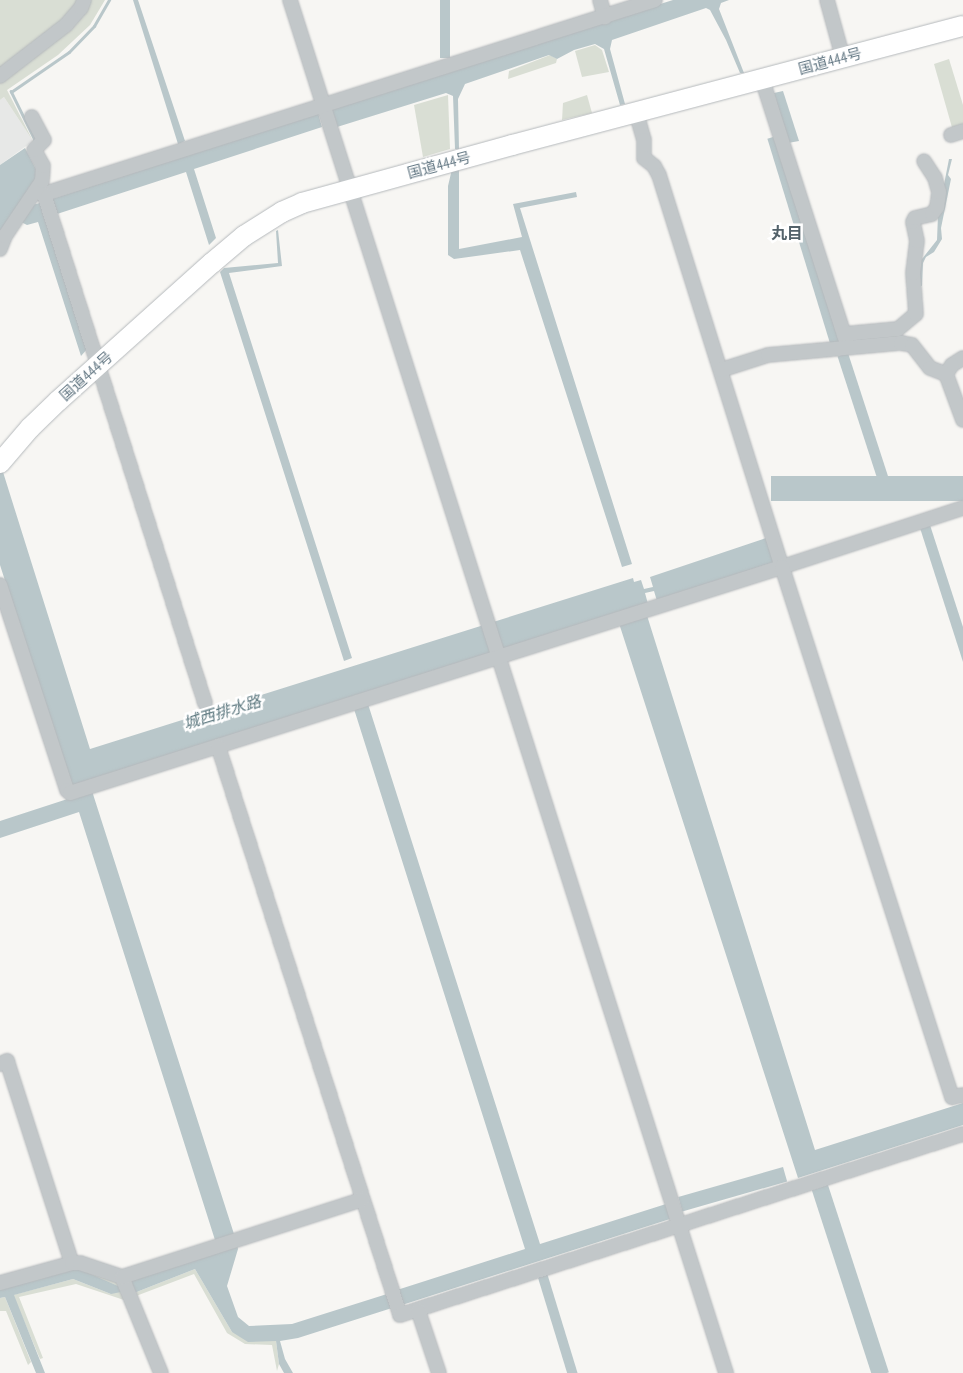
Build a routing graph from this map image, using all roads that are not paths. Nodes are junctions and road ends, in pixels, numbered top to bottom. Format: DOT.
graph roads {
  1 [pos="84,0"];
  2 [pos="290,0"];
  3 [pos="600,0"];
  4 [pos="654,0"];
  5 [pos="827,0"];
  6 [pos="605,17"];
  7 [pos="963,26"];
  8 [pos="844,58"];
  9 [pos="0,76"];
  10 [pos="762,79"];
  11 [pos="636,112"];
  12 [pos="326,114"];
  13 [pos="32,117"];
  14 [pos="924,161"];
  15 [pos="351,189"];
  16 [pos="44,200"];
  17 [pos="0,249"];
  18 [pos="846,341"];
  19 [pos="963,358"];
  20 [pos="98,365"];
  21 [pos="721,370"];
  22 [pos="946,374"];
  23 [pos="961,405"];
  24 [pos="963,420"];
  25 [pos="5,452"];
  26 [pos="963,508"];
  27 [pos="778,555"];
  28 [pos="0,586"];
  29 [pos="498,655"];
  30 [pos="205,703"];
  31 [pos="218,746"];
  32 [pos="0,1064"];
  33 [pos="963,1095"];
  34 [pos="963,1134"];
  35 [pos="363,1199"];
  36 [pos="680,1225"];
  37 [pos="72,1263"];
  38 [pos="122,1278"];
  39 [pos="0,1283"];
  40 [pos="418,1310"];
  41 [pos="160,1373"];
  42 [pos="439,1373"];
  43 [pos="726,1373"];
  1 -- 9 [label="street"];
  2 -- 12 [label="street"];
  3 -- 6 [label="street"];
  4 -- 6 [label="street"];
  5 -- 8 [label="street"];
  6 -- 12 [label="street"];
  7 -- 8 [label="highway, 国道444号"];
  8 -- 10 [label="highway, 国道444号"];
  10 -- 11 [label="highway, 国道444号"];
  10 -- 18 [label="street"];
  11 -- 15 [label="highway, 国道444号"];
  11 -- 21 [label="street"];
  12 -- 15 [label="street"];
  12 -- 16 [label="street"];
  13 -- 16 [label="street"];
  14 -- 18 [label="street"];
  15 -- 20 [label="highway, 国道444号"];
  15 -- 29 [label="street"];
  16 -- 17 [label="street"];
  16 -- 20 [label="street"];
  18 -- 21 [label="street"];
  18 -- 22 [label="street"];
  19 -- 22 [label="street"];
  20 -- 25 [label="highway, 国道444号"];
  20 -- 30 [label="street"];
  21 -- 27 [label="street"];
  22 -- 23 [label="street"];
  23 -- 24 [label="street"];
  26 -- 27 [label="street"];
  27 -- 29 [label="street"];
  27 -- 33 [label="street"];
  28 -- 31 [label="street"];
  29 -- 31 [label="street"];
  29 -- 36 [label="street"];
  31 -- 35 [label="street"];
  32 -- 37 [label="street"];
  34 -- 36 [label="street"];
  35 -- 38 [label="street"];
  35 -- 40 [label="street"];
  36 -- 40 [label="street"];
  36 -- 43 [label="street"];
  37 -- 38 [label="street"];
  37 -- 39 [label="street"];
  38 -- 41 [label="street"];
  40 -- 42 [label="street"];
}
